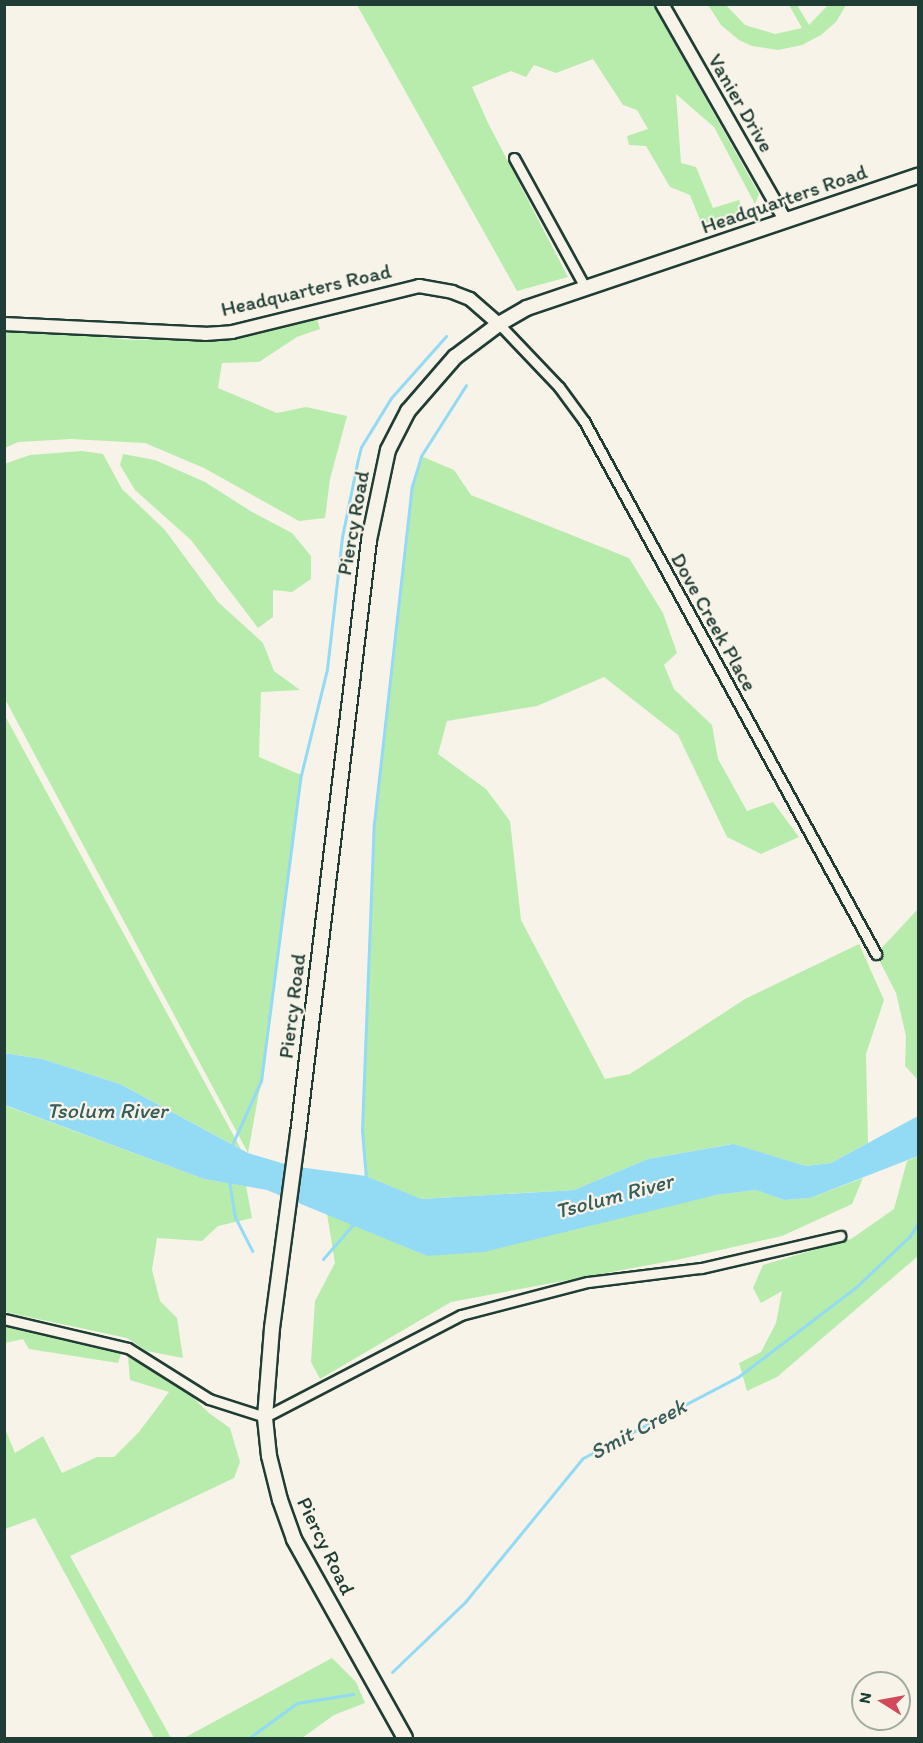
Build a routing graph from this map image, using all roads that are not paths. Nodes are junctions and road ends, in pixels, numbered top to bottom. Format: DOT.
graph roads {
  1 [pos="662,4"];
  2 [pos="514,158"];
  3 [pos="918,176"];
  4 [pos="785,220"];
  5 [pos="586,289"];
  6 [pos="527,308"];
  7 [pos="4,324"];
  8 [pos="499,324"];
  9 [pos="876,954"];
  10 [pos="840,1236"];
  11 [pos="4,1319"];
  12 [pos="265,1417"];
  13 [pos="405,1738"];
  1 -- 4 [label="street, Vanier Drive"];
  2 -- 5 [label="street"];
  3 -- 4 [label="main road, Headquarters Road"];
  4 -- 5 [label="main road, Headquarters Road"];
  5 -- 6 [label="main road, Headquarters Road"];
  6 -- 8 [label="main road, Piercy Road"];
  7 -- 8 [label="street, Headquarters Road"];
  8 -- 9 [label="street, Dove Creek Place"];
  8 -- 12 [label="main road, Piercy Road"];
  10 -- 12 [label="street"];
  11 -- 12 [label="street"];
  12 -- 13 [label="main road, Piercy Road"];
}
